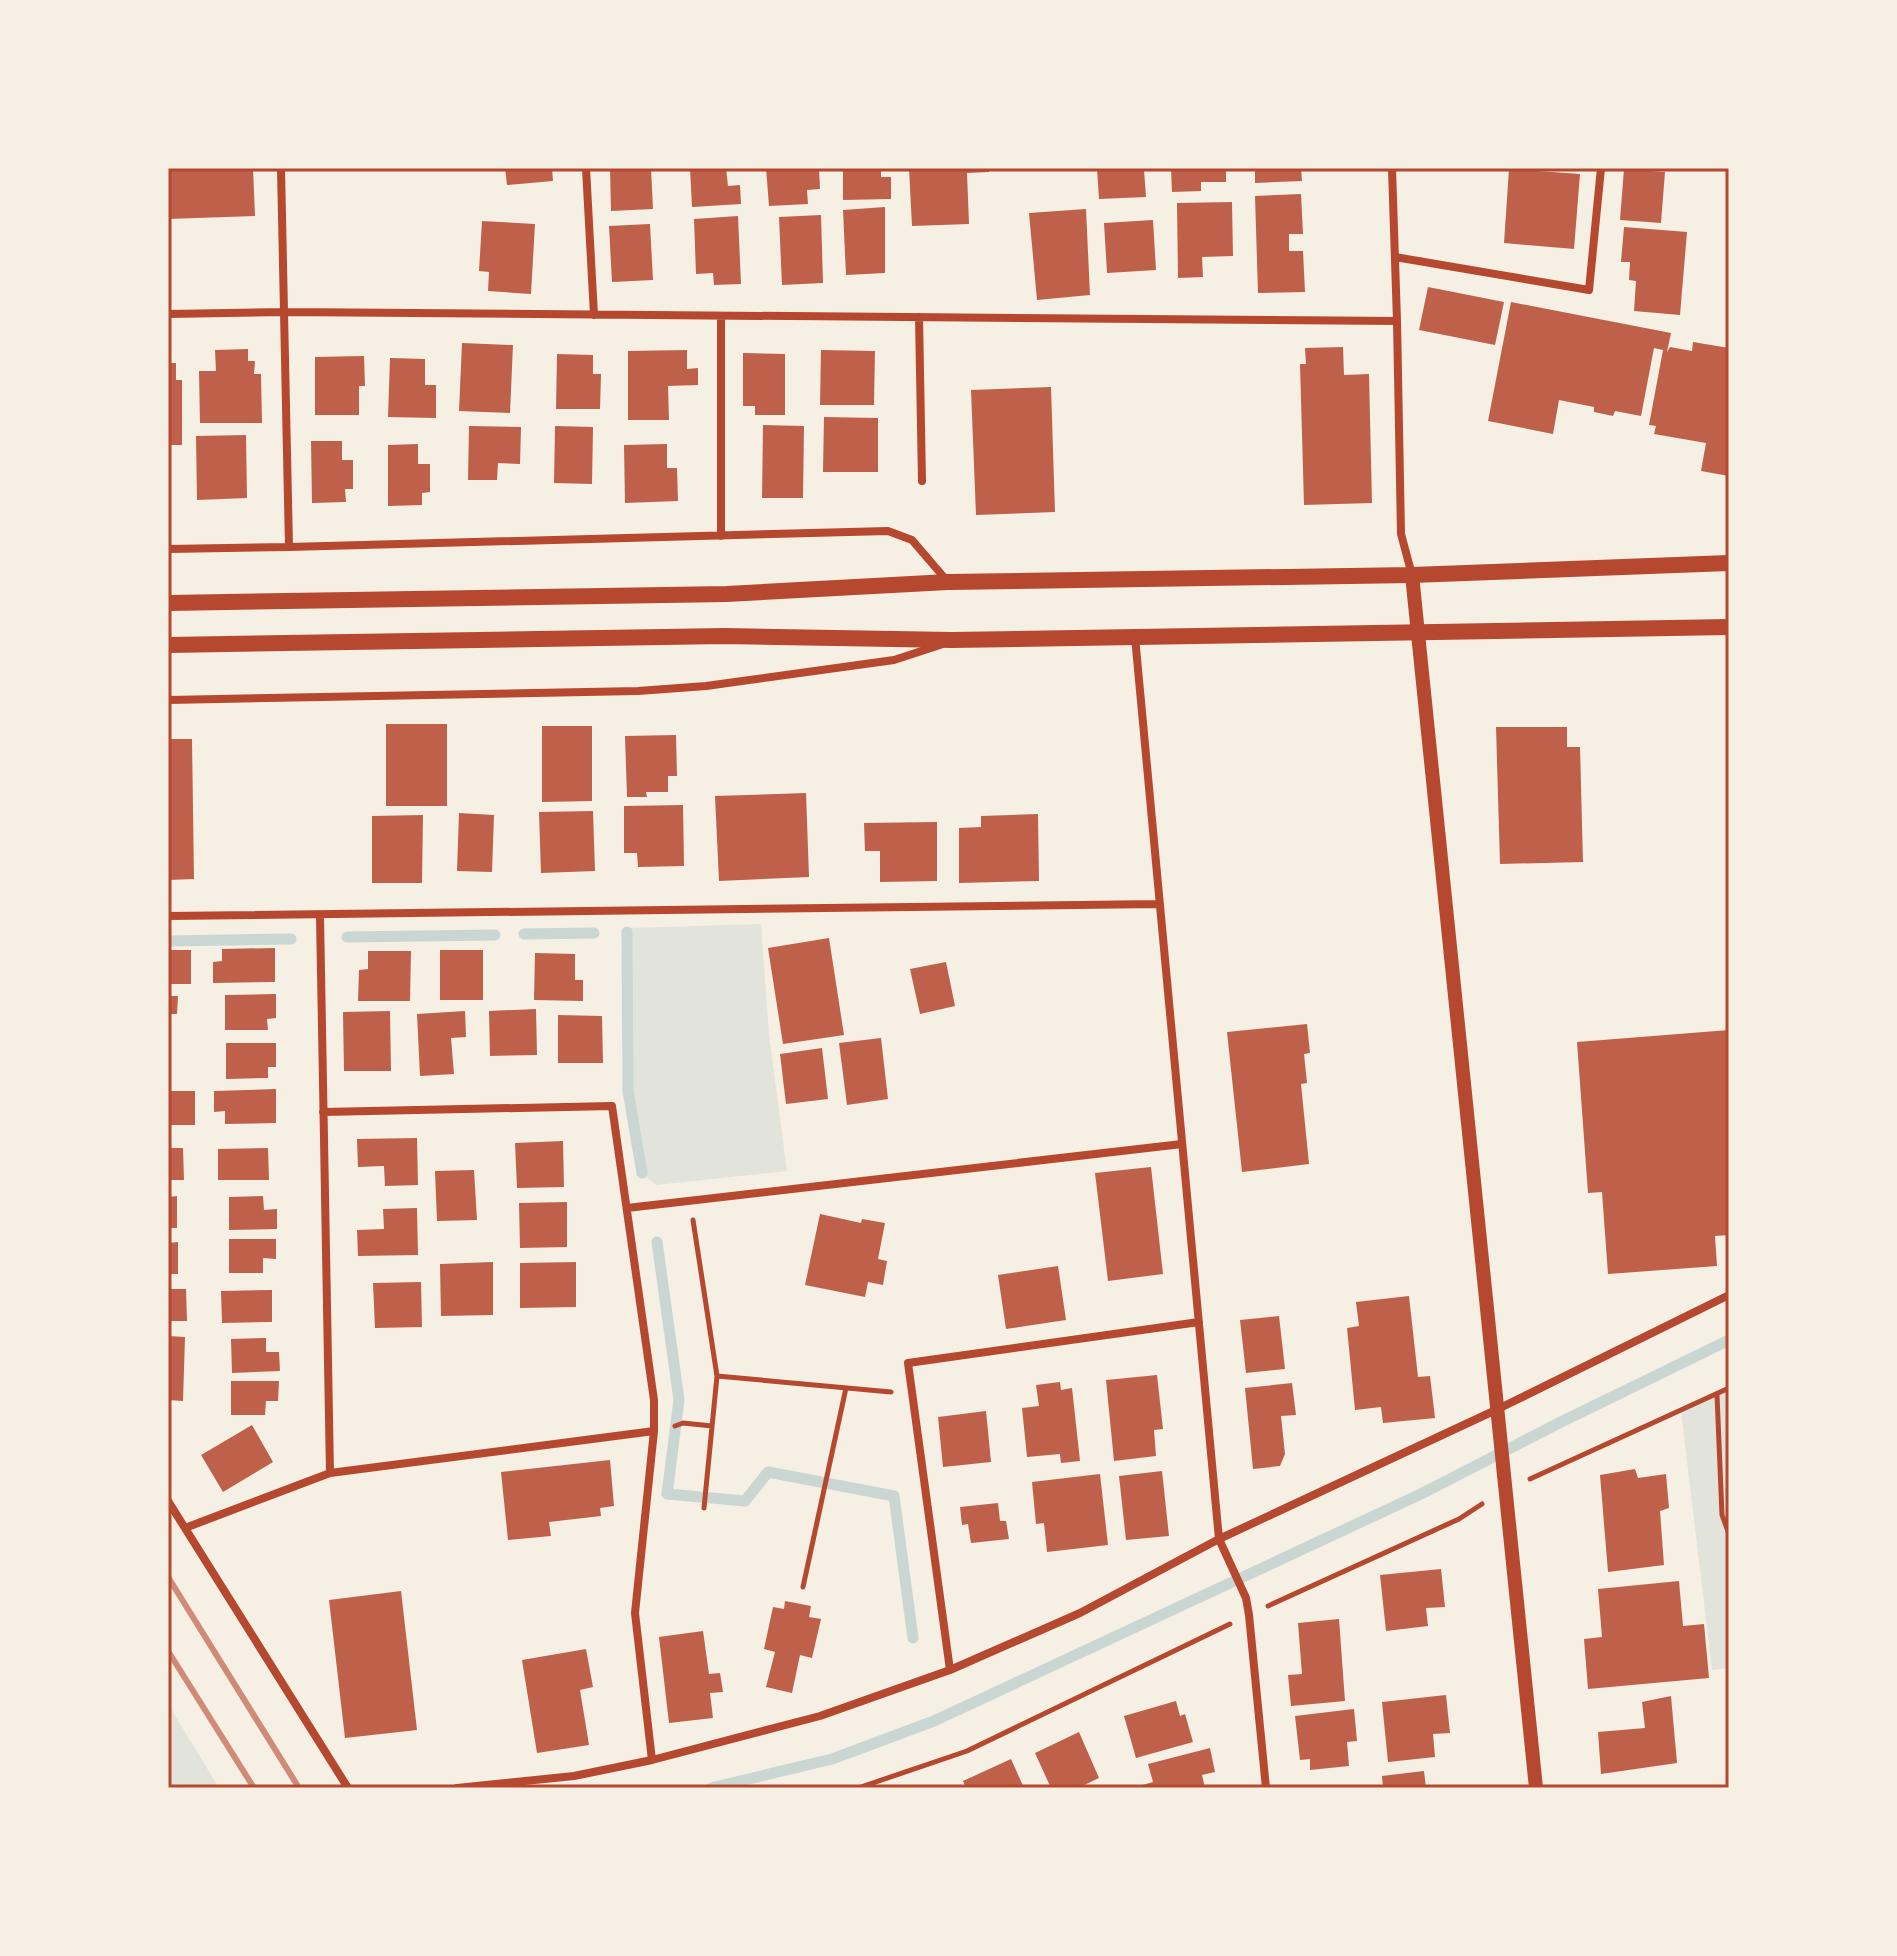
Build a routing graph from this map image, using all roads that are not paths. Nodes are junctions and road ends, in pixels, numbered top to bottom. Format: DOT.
graph roads {
  1 [pos="281,168"];
  2 [pos="586,168"];
  3 [pos="1392,168"];
  4 [pos="1601,168"];
  5 [pos="1395,257"];
  6 [pos="284,312"];
  7 [pos="168,314"];
  8 [pos="594,315"];
  9 [pos="721,316"];
  10 [pos="919,317"];
  11 [pos="1397,321"];
  12 [pos="922,481"];
  13 [pos="721,536"];
  14 [pos="289,547"];
  15 [pos="168,549"];
  16 [pos="1729,563"];
  17 [pos="1412,575"];
  18 [pos="948,582"];
  19 [pos="168,603"];
  20 [pos="1729,627"];
  21 [pos="1418,634"];
  22 [pos="1135,637"];
  23 [pos="952,640"];
  24 [pos="168,645"];
  25 [pos="168,700"];
  26 [pos="1160,904"];
  27 [pos="168,916"];
  28 [pos="320,916"];
  29 [pos="323,1112"];
  30 [pos="1182,1144"];
  31 [pos="627,1208"];
  32 [pos="1729,1295"];
  33 [pos="1199,1322"];
  34 [pos="1498,1409"];
  35 [pos="654,1431"];
  36 [pos="330,1473"];
  37 [pos="168,1501"];
  38 [pos="185,1528"];
  39 [pos="1219,1539"];
  40 [pos="950,1670"];
  41 [pos="652,1760"];
  42 [pos="348,1788"];
  43 [pos="457,1788"];
  44 [pos="1266,1788"];
  45 [pos="1536,1788"];
  1 -- 6 [label="street"];
  2 -- 8 [label="street"];
  3 -- 5 [label="street"];
  4 -- 5 [label="street"];
  5 -- 11 [label="street"];
  6 -- 7 [label="street"];
  6 -- 8 [label="street"];
  6 -- 14 [label="street"];
  8 -- 9 [label="street"];
  9 -- 10 [label="street"];
  9 -- 13 [label="street"];
  10 -- 11 [label="street"];
  10 -- 12 [label="street"];
  11 -- 17 [label="street"];
  13 -- 14 [label="street"];
  13 -- 18 [label="street"];
  14 -- 15 [label="street"];
  16 -- 17 [label="main road"];
  17 -- 18 [label="main road"];
  17 -- 21 [label="street"];
  18 -- 19 [label="main road"];
  20 -- 21 [label="main road"];
  21 -- 22 [label="main road"];
  21 -- 34 [label="street"];
  22 -- 23 [label="main road"];
  22 -- 26 [label="street"];
  23 -- 24 [label="main road"];
  23 -- 25 [label="street"];
  26 -- 28 [label="street"];
  26 -- 30 [label="street"];
  27 -- 28 [label="street"];
  28 -- 29 [label="street"];
  29 -- 31 [label="street"];
  29 -- 36 [label="street"];
  30 -- 31 [label="street"];
  30 -- 33 [label="street"];
  31 -- 35 [label="street"];
  32 -- 34 [label="street"];
  33 -- 39 [label="street"];
  33 -- 40 [label="street"];
  34 -- 39 [label="street"];
  34 -- 45 [label="street"];
  35 -- 36 [label="street"];
  35 -- 41 [label="street"];
  36 -- 38 [label="street"];
  37 -- 38 [label="street"];
  38 -- 42 [label="street"];
  39 -- 40 [label="street"];
  39 -- 44 [label="street"];
  40 -- 41 [label="street"];
  41 -- 43 [label="street"];
}
